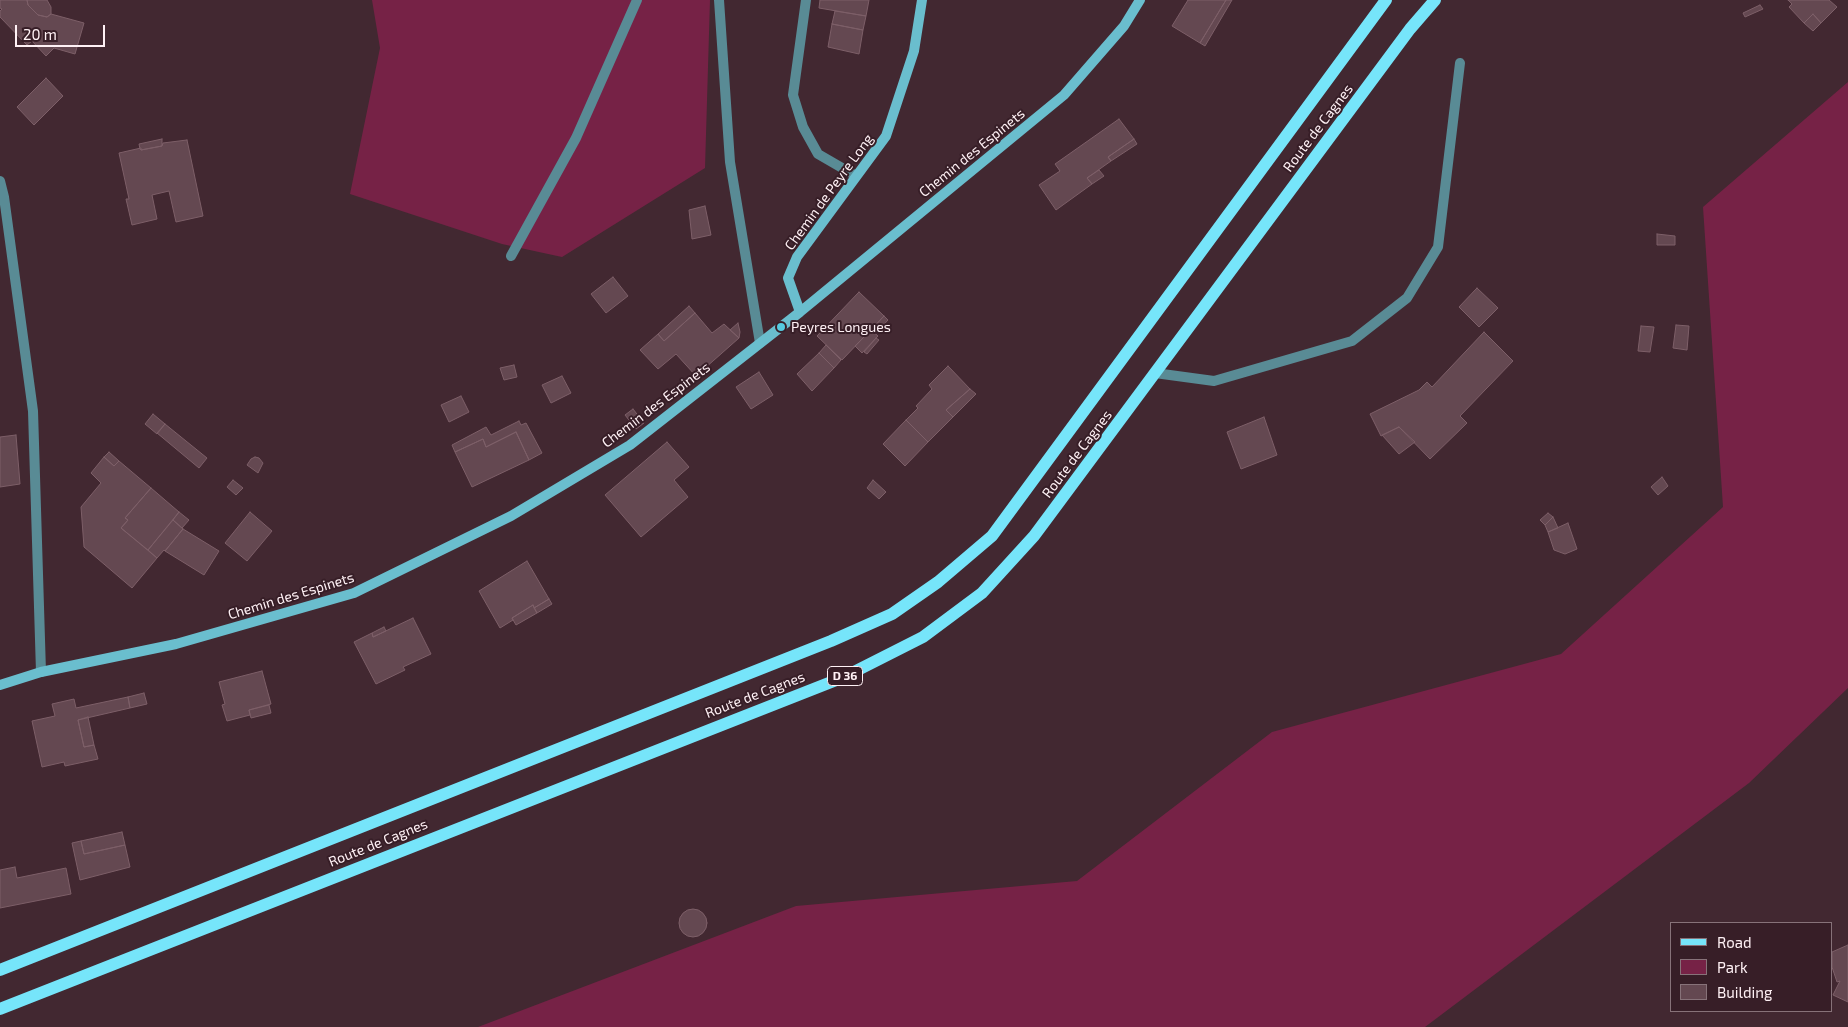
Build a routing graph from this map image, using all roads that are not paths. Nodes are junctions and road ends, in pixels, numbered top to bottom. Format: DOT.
graph roads {
  1 [pos="638,0"];
  2 [pos="719,0"];
  3 [pos="806,0"];
  4 [pos="922,0"];
  5 [pos="1140,0"];
  6 [pos="1386,0"];
  7 [pos="1435,0"];
  8 [pos="1460,63"];
  9 [pos="856,176"];
  10 [pos="0,181"];
  11 [pos="2,198"];
  12 [pos="511,256"];
  13 [pos="800,312"];
  14 [pos="760,343"];
  15 [pos="1156,373"];
  16 [pos="41,672"];
  17 [pos="0,685"];
  18 [pos="0,970"];
  19 [pos="0,1008"];
  1 -- 12 [label="street"];
  2 -- 14 [label="street"];
  3 -- 9 [label="street"];
  4 -- 9 [label="street, Chemin de Peyre Long"];
  5 -- 13 [label="street, Chemin des Espinets"];
  6 -- 18 [label="main road, Route de Cagnes"];
  7 -- 15 [label="main road, Route de Cagnes / D 36"];
  8 -- 15 [label="street"];
  9 -- 13 [label="street, Chemin de Peyre Long"];
  10 -- 11 [label="street"];
  11 -- 16 [label="street"];
  13 -- 14 [label="street, Chemin des Espinets"];
  14 -- 16 [label="street, Chemin des Espinets"];
  15 -- 19 [label="main road, Route de Cagnes / D 36"];
  16 -- 17 [label="street, Chemin des Espinets"];
}
